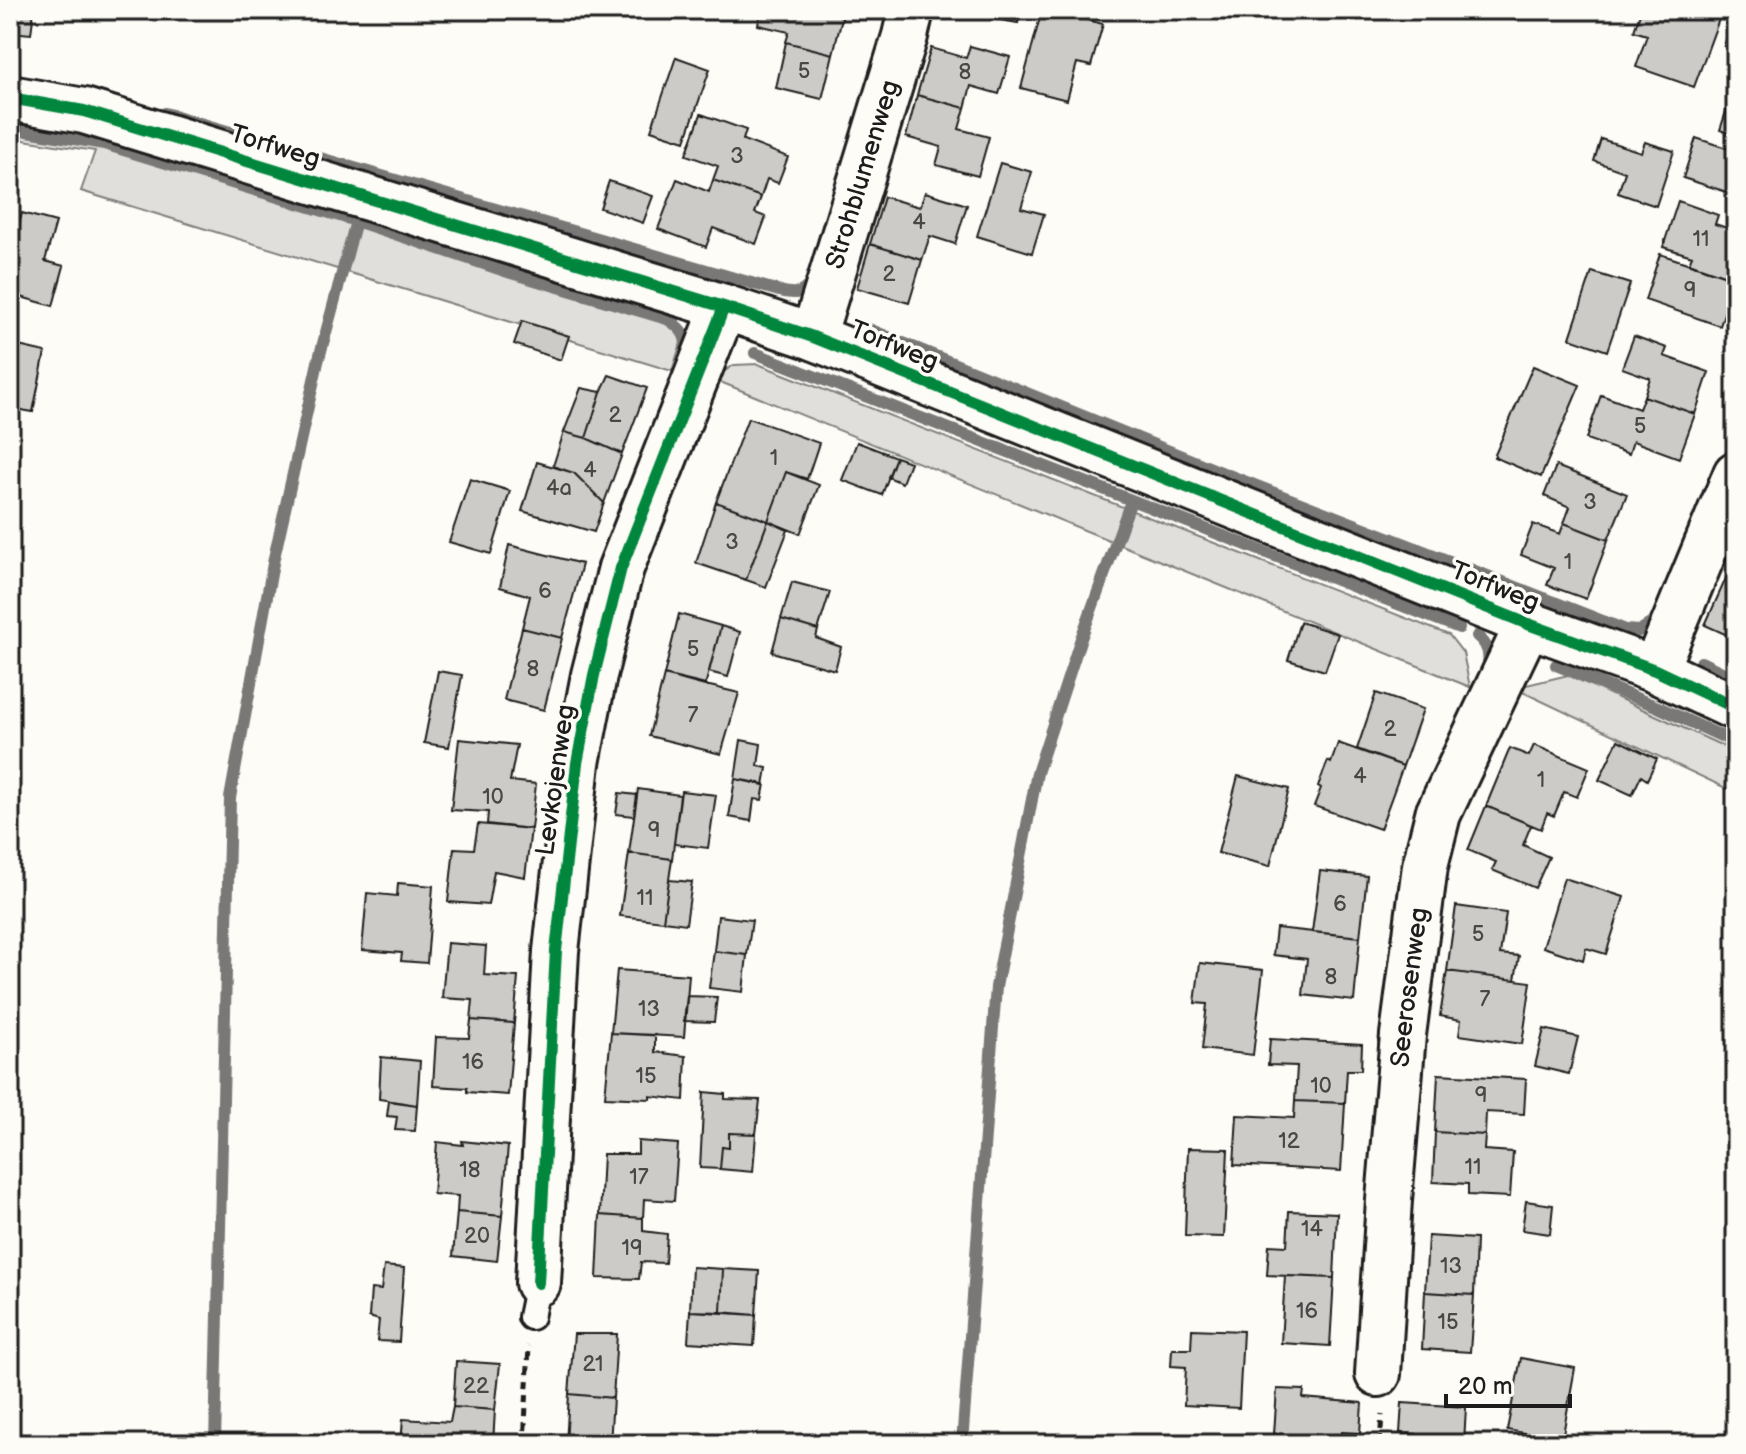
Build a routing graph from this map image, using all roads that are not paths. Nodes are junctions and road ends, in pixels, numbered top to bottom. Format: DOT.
graph roads {
  1 [pos="911,10"];
  2 [pos="10,98"];
  3 [pos="724,307"];
  4 [pos="813,337"];
  5 [pos="1736,474"];
  6 [pos="1528,624"];
  7 [pos="1655,670"];
  8 [pos="1736,708"];
  9 [pos="534,1300"];
  10 [pos="1378,1374"];
  1 -- 4 [label="street, Strohblumenweg"];
  2 -- 3 [label="street, Torfweg"];
  3 -- 4 [label="street, Torfweg"];
  3 -- 9 [label="street, Levkojenweg"];
  4 -- 6 [label="street, Torfweg"];
  5 -- 7 [label="street"];
  6 -- 7 [label="street, Torfweg"];
  6 -- 10 [label="street, Seerosenweg"];
  7 -- 8 [label="street, Torfweg"];
}
